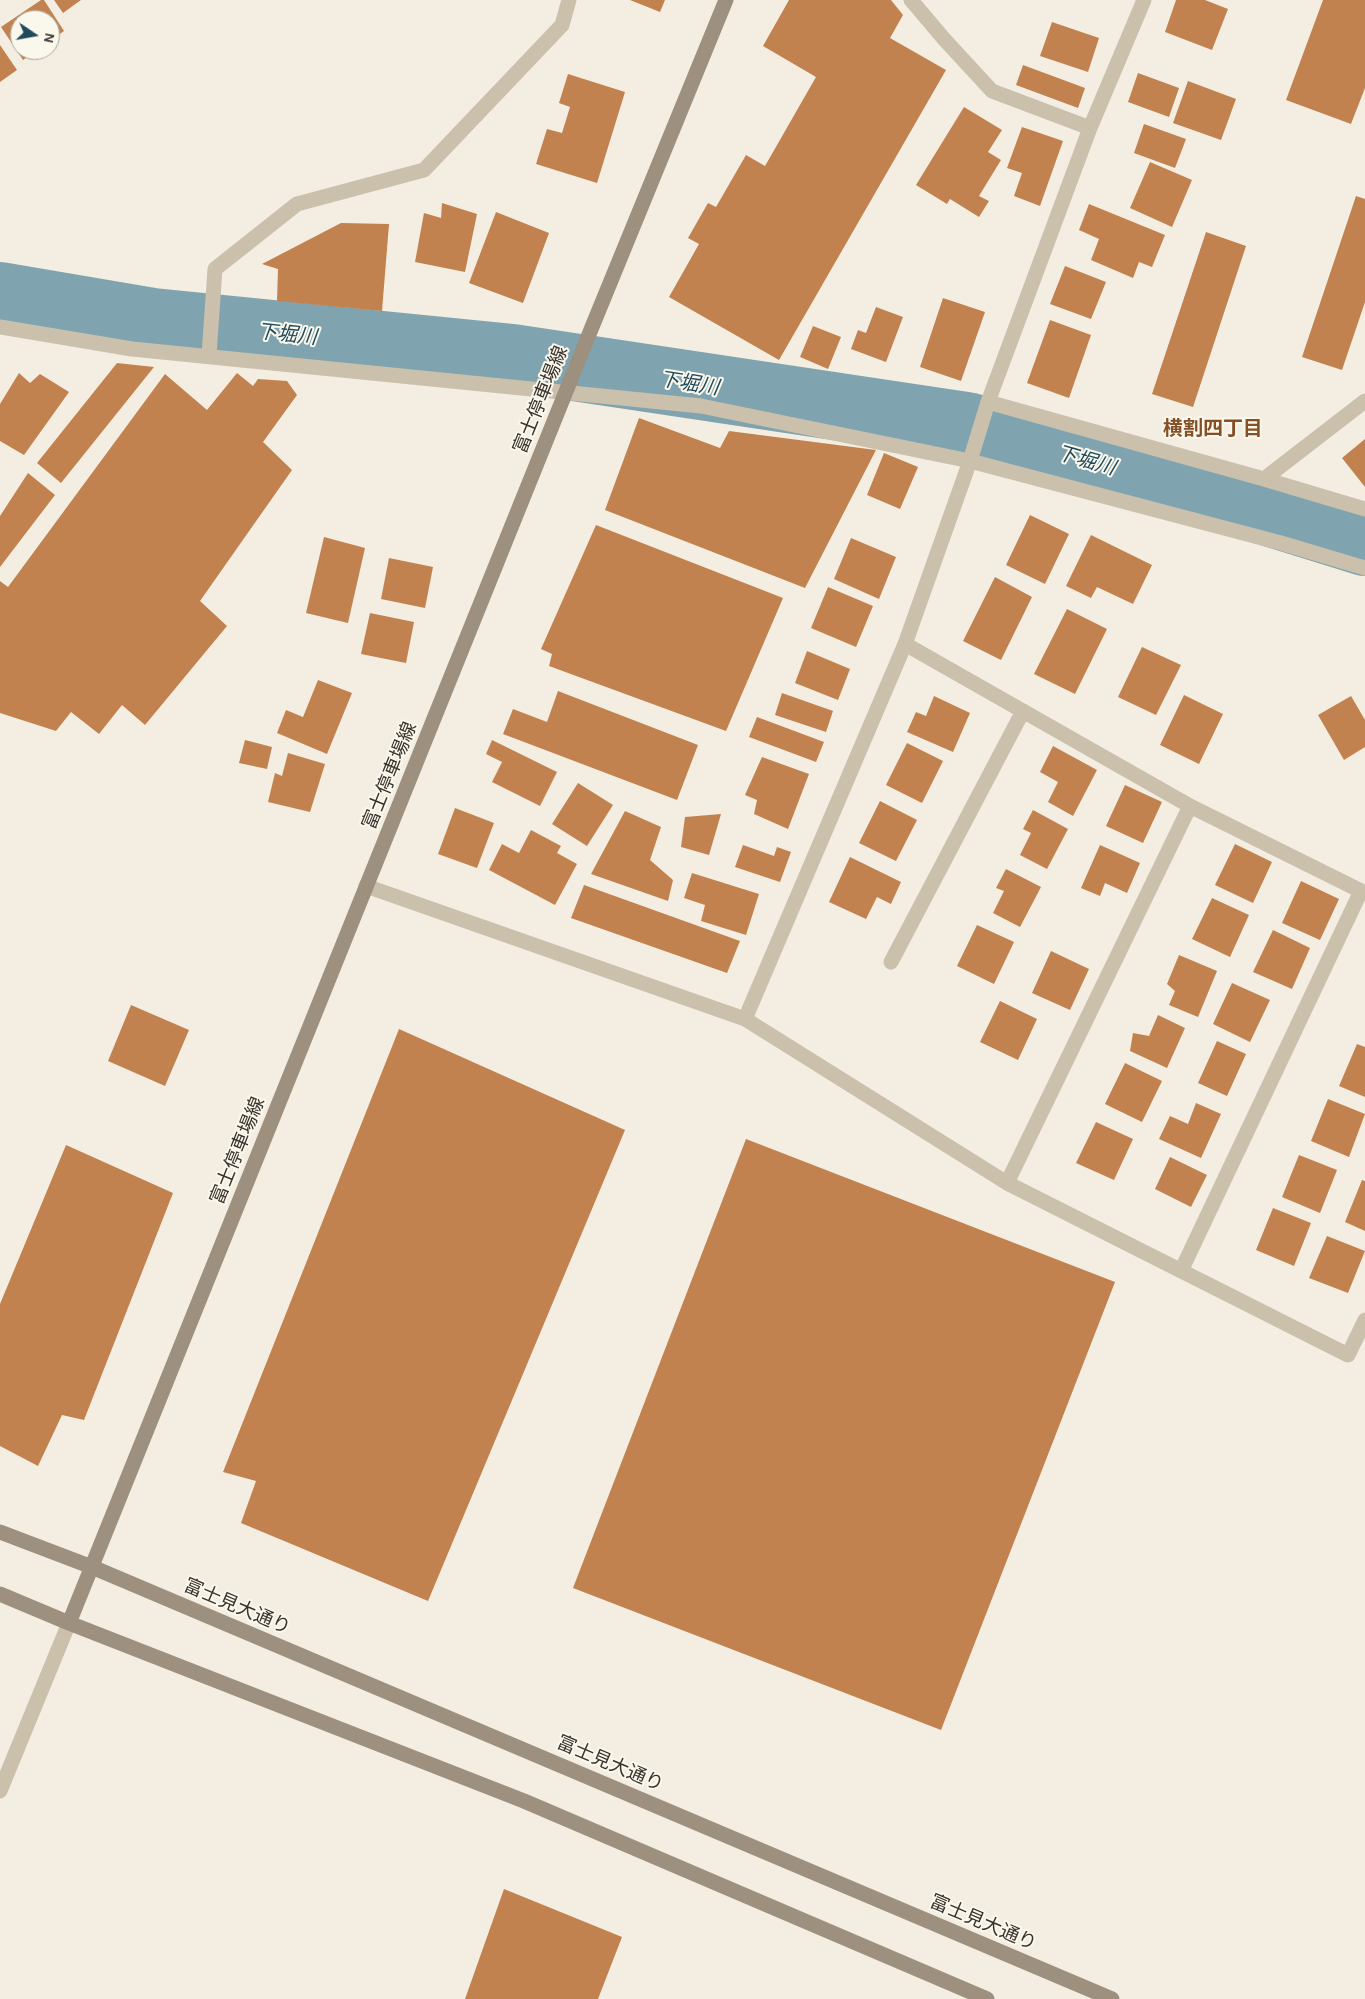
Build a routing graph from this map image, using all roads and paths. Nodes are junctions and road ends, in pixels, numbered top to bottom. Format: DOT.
graph roads {
  1 [pos="569,0"];
  2 [pos="726,0"];
  3 [pos="911,0"];
  4 [pos="1144,0"];
  5 [pos="1090,128"];
  6 [pos="0,327"];
  7 [pos="210,354"];
  8 [pos="567,391"];
  9 [pos="1365,401"];
  10 [pos="988,402"];
  11 [pos="970,461"];
  12 [pos="1264,479"];
  13 [pos="1365,509"];
  14 [pos="1365,568"];
  15 [pos="905,644"];
  16 [pos="1023,711"];
  17 [pos="1190,806"];
  18 [pos="366,886"];
  19 [pos="1363,892"];
  20 [pos="891,962"];
  21 [pos="745,1019"];
  22 [pos="1007,1183"];
  23 [pos="1181,1271"];
  24 [pos="1365,1320"];
  25 [pos="0,1532"];
  26 [pos="92,1567"];
  27 [pos="0,1594"];
  28 [pos="69,1623"];
  29 [pos="0,1791"];
  30 [pos="987,1999"];
  31 [pos="1112,1999"];
  1 -- 7 [label="street"];
  2 -- 8 [label="street, 富士停車場線"];
  3 -- 5 [label="street"];
  4 -- 5 [label="street"];
  5 -- 10 [label="street"];
  6 -- 7 [label="street"];
  7 -- 8 [label="street"];
  8 -- 11 [label="street"];
  8 -- 18 [label="street, 富士停車場線"];
  9 -- 12 [label="street"];
  10 -- 11 [label="street"];
  10 -- 12 [label="street"];
  11 -- 14 [label="street"];
  11 -- 15 [label="street"];
  12 -- 13 [label="street"];
  15 -- 16 [label="street"];
  15 -- 21 [label="street"];
  16 -- 17 [label="street"];
  16 -- 20 [label="street"];
  17 -- 19 [label="street"];
  17 -- 22 [label="street"];
  18 -- 21 [label="street"];
  18 -- 26 [label="street, 富士停車場線"];
  19 -- 23 [label="street"];
  21 -- 22 [label="street"];
  22 -- 23 [label="street"];
  23 -- 24 [label="street"];
  25 -- 26 [label="street"];
  26 -- 28 [label="street, 富士停車場線"];
  26 -- 31 [label="street, 富士見大通り"];
  27 -- 28 [label="street"];
  28 -- 29 [label="street"];
  28 -- 30 [label="street"];
}
